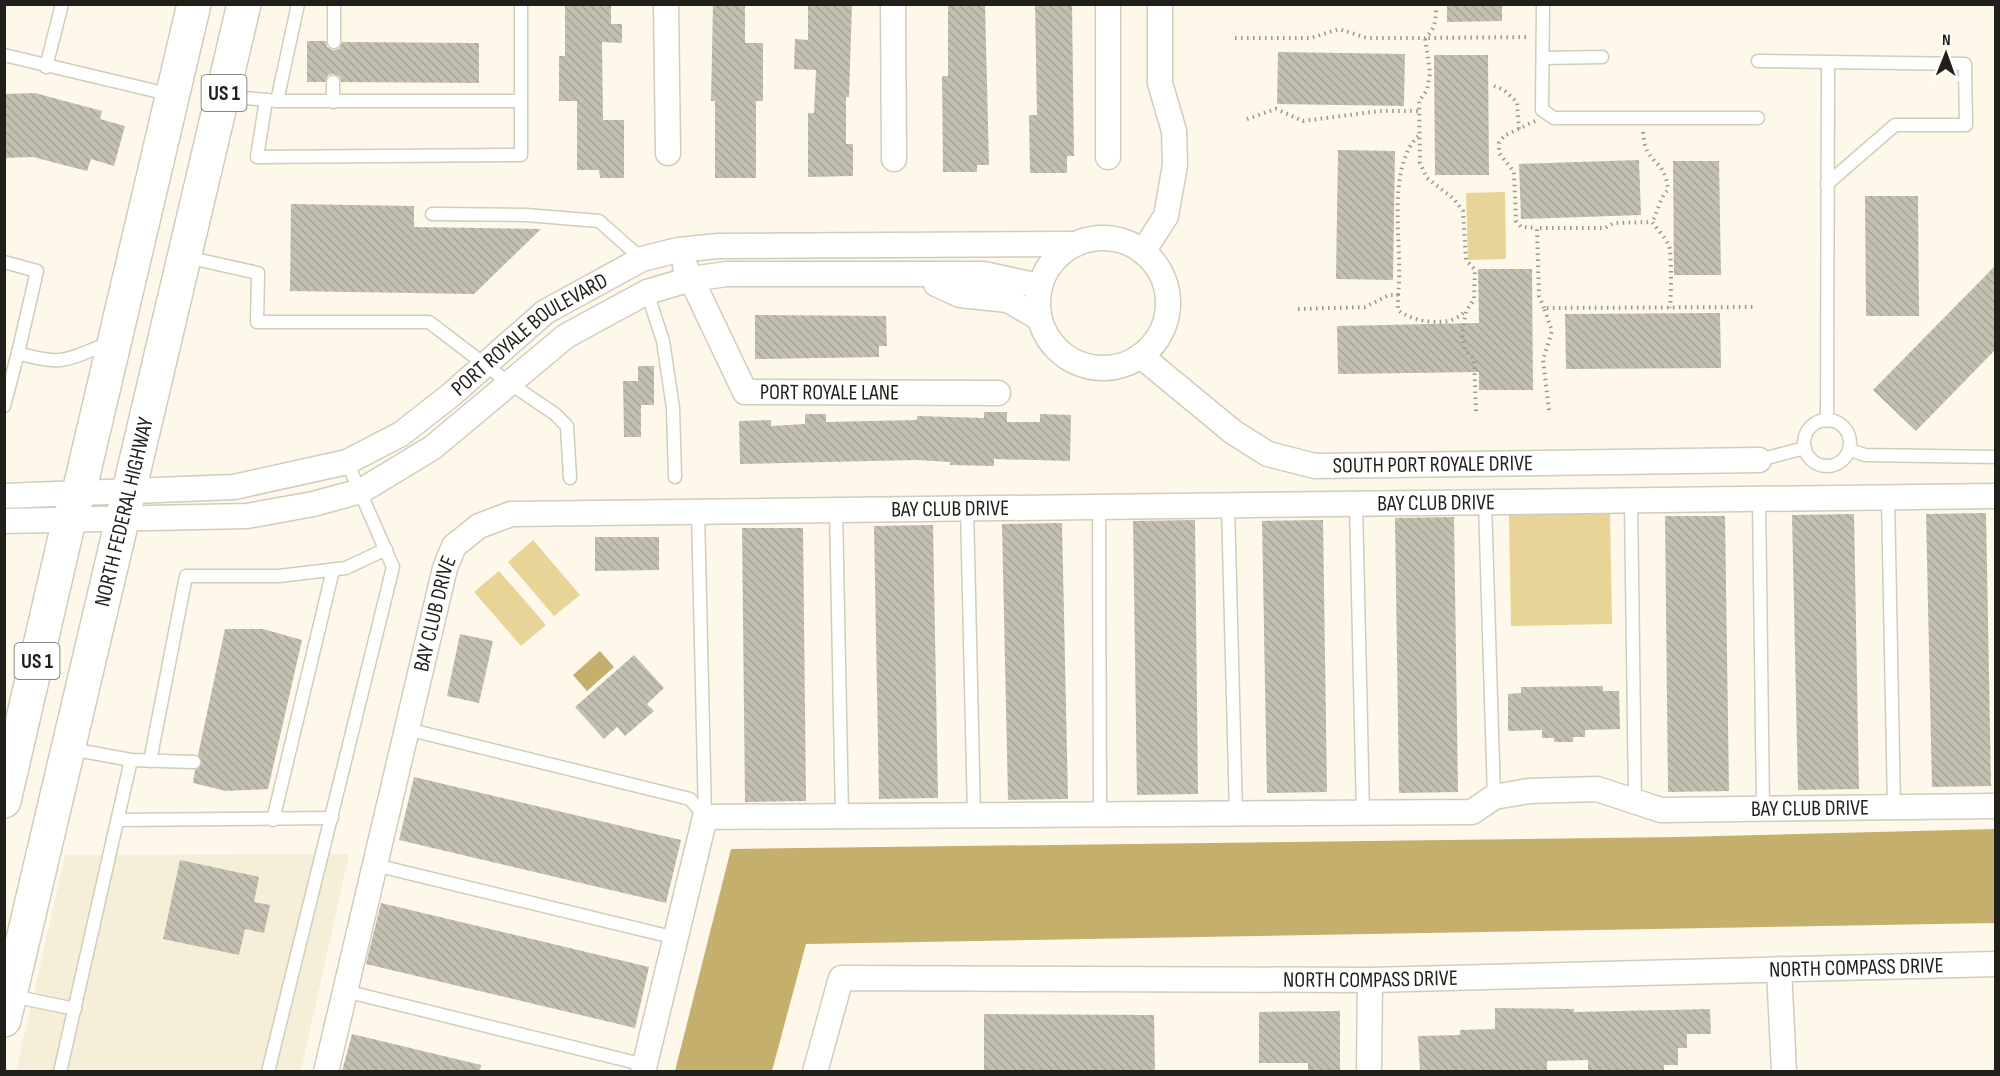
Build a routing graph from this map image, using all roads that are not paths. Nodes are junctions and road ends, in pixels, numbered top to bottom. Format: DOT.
graph roads {
  1 [pos="62,4"];
  2 [pos="244,4"];
  3 [pos="298,4"];
  4 [pos="334,4"];
  5 [pos="521,4"];
  6 [pos="666,4"];
  7 [pos="893,4"];
  8 [pos="1108,4"];
  9 [pos="1160,4"];
  10 [pos="1543,4"];
  11 [pos="193,9"];
  12 [pos="334,42"];
  13 [pos="5,57"];
  14 [pos="1602,57"];
  15 [pos="1543,58"];
  16 [pos="1758,61"];
  17 [pos="1828,63"];
  18 [pos="46,67"];
  19 [pos="333,82"];
  20 [pos="173,96"];
  21 [pos="223,96"];
  22 [pos="272,100"];
  23 [pos="521,101"];
  24 [pos="333,102"];
  25 [pos="1758,118"];
  26 [pos="668,153"];
  27 [pos="1108,157"];
  28 [pos="894,159"];
  29 [pos="202,180"];
  30 [pos="1827,184"];
  31 [pos="432,214"];
  32 [pos="970,244"];
  33 [pos="1075,244"];
  34 [pos="678,250"];
  35 [pos="1143,252"];
  36 [pos="185,256"];
  37 [pos="642,259"];
  38 [pos="4,262"];
  39 [pos="971,274"];
  40 [pos="904,275"];
  41 [pos="691,279"];
  42 [pos="647,292"];
  43 [pos="1039,302"];
  44 [pos="115,341"];
  45 [pos="18,353"];
  46 [pos="1141,356"];
  47 [pos="484,364"];
  48 [pos="509,383"];
  49 [pos="998,393"];
  50 [pos="4,406"];
  51 [pos="1827,421"];
  52 [pos="1804,448"];
  53 [pos="1850,450"];
  54 [pos="1995,457"];
  55 [pos="1759,460"];
  56 [pos="347,462"];
  57 [pos="675,477"];
  58 [pos="570,478"];
  59 [pos="362,491"];
  60 [pos="4,496"];
  61 [pos="1995,496"];
  62 [pos="1888,497"];
  63 [pos="1760,498"];
  64 [pos="1630,500"];
  65 [pos="1485,502"];
  66 [pos="1356,504"];
  67 [pos="125,505"];
  68 [pos="1228,505"];
  69 [pos="74,506"];
  70 [pos="1099,507"];
  71 [pos="967,508"];
  72 [pos="836,510"];
  73 [pos="698,512"];
  74 [pos="4,521"];
  75 [pos="386,549"];
  76 [pos="333,570"];
  77 [pos="407,729"];
  78 [pos="69,749"];
  79 [pos="131,760"];
  80 [pos="150,761"];
  81 [pos="194,762"];
  82 [pos="1494,797"];
  83 [pos="4,801"];
  84 [pos="1635,802"];
  85 [pos="1995,806"];
  86 [pos="1894,807"];
  87 [pos="1763,809"];
  88 [pos="1363,813"];
  89 [pos="1100,814"];
  90 [pos="1236,814"];
  91 [pos="974,815"];
  92 [pos="842,816"];
  93 [pos="705,817"];
  94 [pos="332,818"];
  95 [pos="118,820"];
  96 [pos="273,820"];
  97 [pos="375,865"];
  98 [pos="676,938"];
  99 [pos="1995,964"];
  100 [pos="1779,969"];
  101 [pos="1370,980"];
  102 [pos="345,991"];
  103 [pos="7,1008"];
  104 [pos="75,1009"];
  105 [pos="644,1068"];
  106 [pos="61,1070"];
  107 [pos="74,1071"];
  108 [pos="268,1071"];
  109 [pos="326,1071"];
  110 [pos="815,1071"];
  111 [pos="1369,1071"];
  112 [pos="1784,1071"];
  1 -- 18 [label="lane"];
  2 -- 21 [label="main road, NORTH FEDERAL HIGHWAY / US 1"];
  3 -- 22 [label="lane"];
  4 -- 12 [label="lane"];
  5 -- 23 [label="lane"];
  6 -- 26 [label="street"];
  7 -- 28 [label="street"];
  8 -- 27 [label="street"];
  9 -- 35 [label="street"];
  10 -- 15 [label="lane"];
  11 -- 20 [label="main road, US 1"];
  11 -- 21 [label="main road"];
  13 -- 18 [label="lane"];
  14 -- 15 [label="lane"];
  15 -- 25 [label="lane"];
  16 -- 17 [label="lane"];
  17 -- 30 [label="lane"];
  17 -- 30 [label="lane"];
  18 -- 20 [label="lane"];
  19 -- 24 [label="lane"];
  20 -- 29 [label="main road"];
  20 -- 44 [label="main road, US 1"];
  21 -- 22 [label="lane"];
  21 -- 29 [label="main road, NORTH FEDERAL HIGHWAY / US 1"];
  22 -- 23 [label="lane"];
  22 -- 24 [label="lane"];
  23 -- 24 [label="lane"];
  29 -- 36 [label="main road, NORTH FEDERAL HIGHWAY / US 1"];
  30 -- 51 [label="lane"];
  31 -- 37 [label="lane"];
  32 -- 33 [label="street, PORT ROYALE BOULEVARD"];
  32 -- 34 [label="street, PORT ROYALE BOULEVARD"];
  32 -- 39 [label="street"];
  33 -- 35 [label="street"];
  33 -- 43 [label="street"];
  34 -- 37 [label="street, PORT ROYALE BOULEVARD"];
  34 -- 41 [label="street, PORT ROYALE LANE"];
  35 -- 46 [label="street"];
  36 -- 47 [label="lane"];
  36 -- 67 [label="main road, NORTH FEDERAL HIGHWAY / US 1"];
  37 -- 47 [label="street, PORT ROYALE BOULEVARD"];
  38 -- 45 [label="lane"];
  39 -- 40 [label="street, PORT ROYALE BOULEVARD"];
  39 -- 43 [label="street, PORT ROYALE BOULEVARD"];
  40 -- 41 [label="street, PORT ROYALE BOULEVARD"];
  40 -- 43 [label="street, PORT ROYALE BOULEVARD"];
  41 -- 42 [label="street, PORT ROYALE BOULEVARD"];
  41 -- 49 [label="street, PORT ROYALE LANE"];
  42 -- 48 [label="street, PORT ROYALE BOULEVARD"];
  42 -- 57 [label="lane"];
  43 -- 46 [label="street"];
  44 -- 45 [label="lane"];
  44 -- 69 [label="main road, US 1"];
  45 -- 50 [label="lane"];
  46 -- 55 [label="street, SOUTH PORT ROYALE DRIVE"];
  47 -- 48 [label="lane"];
  47 -- 56 [label="street, PORT ROYALE BOULEVARD"];
  48 -- 58 [label="lane"];
  48 -- 59 [label="street, PORT ROYALE BOULEVARD"];
  51 -- 52 [label="lane"];
  51 -- 53 [label="lane"];
  52 -- 53 [label="lane"];
  52 -- 55 [label="lane"];
  53 -- 54 [label="lane"];
  56 -- 59 [label="lane"];
  56 -- 67 [label="street, PORT ROYALE BOULEVARD"];
  59 -- 67 [label="street, PORT ROYALE BOULEVARD"];
  59 -- 75 [label="lane"];
  60 -- 69 [label="street, PORT ROYALE BOULEVARD"];
  61 -- 62 [label="street, BAY CLUB DRIVE"];
  62 -- 63 [label="street, BAY CLUB DRIVE"];
  62 -- 86 [label="lane"];
  63 -- 64 [label="street, BAY CLUB DRIVE"];
  63 -- 87 [label="lane"];
  64 -- 65 [label="street, BAY CLUB DRIVE"];
  64 -- 84 [label="lane"];
  65 -- 66 [label="street, BAY CLUB DRIVE"];
  65 -- 82 [label="lane"];
  66 -- 68 [label="street, BAY CLUB DRIVE"];
  66 -- 88 [label="lane"];
  67 -- 69 [label="street, PORT ROYALE BOULEVARD"];
  67 -- 78 [label="main road, NORTH FEDERAL HIGHWAY / US 1"];
  68 -- 70 [label="street, BAY CLUB DRIVE"];
  68 -- 90 [label="lane"];
  69 -- 74 [label="street"];
  69 -- 83 [label="main road, US 1"];
  70 -- 71 [label="street, BAY CLUB DRIVE"];
  70 -- 89 [label="lane"];
  71 -- 72 [label="street, BAY CLUB DRIVE"];
  71 -- 91 [label="lane"];
  72 -- 73 [label="street, BAY CLUB DRIVE"];
  72 -- 92 [label="lane"];
  73 -- 77 [label="street, BAY CLUB DRIVE"];
  73 -- 93 [label="lane"];
  75 -- 76 [label="lane"];
  75 -- 94 [label="lane"];
  76 -- 80 [label="lane"];
  76 -- 96 [label="lane"];
  77 -- 93 [label="lane"];
  77 -- 97 [label="street, BAY CLUB DRIVE"];
  78 -- 79 [label="lane"];
  78 -- 103 [label="main road, NORTH FEDERAL HIGHWAY / US 1"];
  79 -- 80 [label="lane"];
  79 -- 95 [label="lane"];
  80 -- 81 [label="lane"];
  82 -- 84 [label="street, BAY CLUB DRIVE"];
  82 -- 88 [label="street, BAY CLUB DRIVE"];
  84 -- 87 [label="street, BAY CLUB DRIVE"];
  85 -- 86 [label="street, BAY CLUB DRIVE"];
  86 -- 87 [label="street, BAY CLUB DRIVE"];
  88 -- 90 [label="street, BAY CLUB DRIVE"];
  89 -- 90 [label="street, BAY CLUB DRIVE"];
  89 -- 91 [label="street, BAY CLUB DRIVE"];
  91 -- 92 [label="street, BAY CLUB DRIVE"];
  92 -- 93 [label="street, BAY CLUB DRIVE"];
  93 -- 98 [label="street"];
  94 -- 96 [label="lane"];
  94 -- 108 [label="lane"];
  95 -- 96 [label="lane"];
  95 -- 104 [label="lane"];
  97 -- 98 [label="lane"];
  97 -- 102 [label="street, BAY CLUB DRIVE"];
  98 -- 105 [label="street"];
  99 -- 100 [label="street, NORTH COMPASS DRIVE"];
  100 -- 101 [label="street, NORTH COMPASS DRIVE"];
  100 -- 112 [label="street"];
  101 -- 110 [label="street, NORTH COMPASS DRIVE"];
  101 -- 111 [label="street"];
  102 -- 105 [label="lane"];
  102 -- 109 [label="street, BAY CLUB DRIVE"];
  103 -- 104 [label="lane"];
  104 -- 106 [label="lane"];
  106 -- 107 [label="lane"];
}
